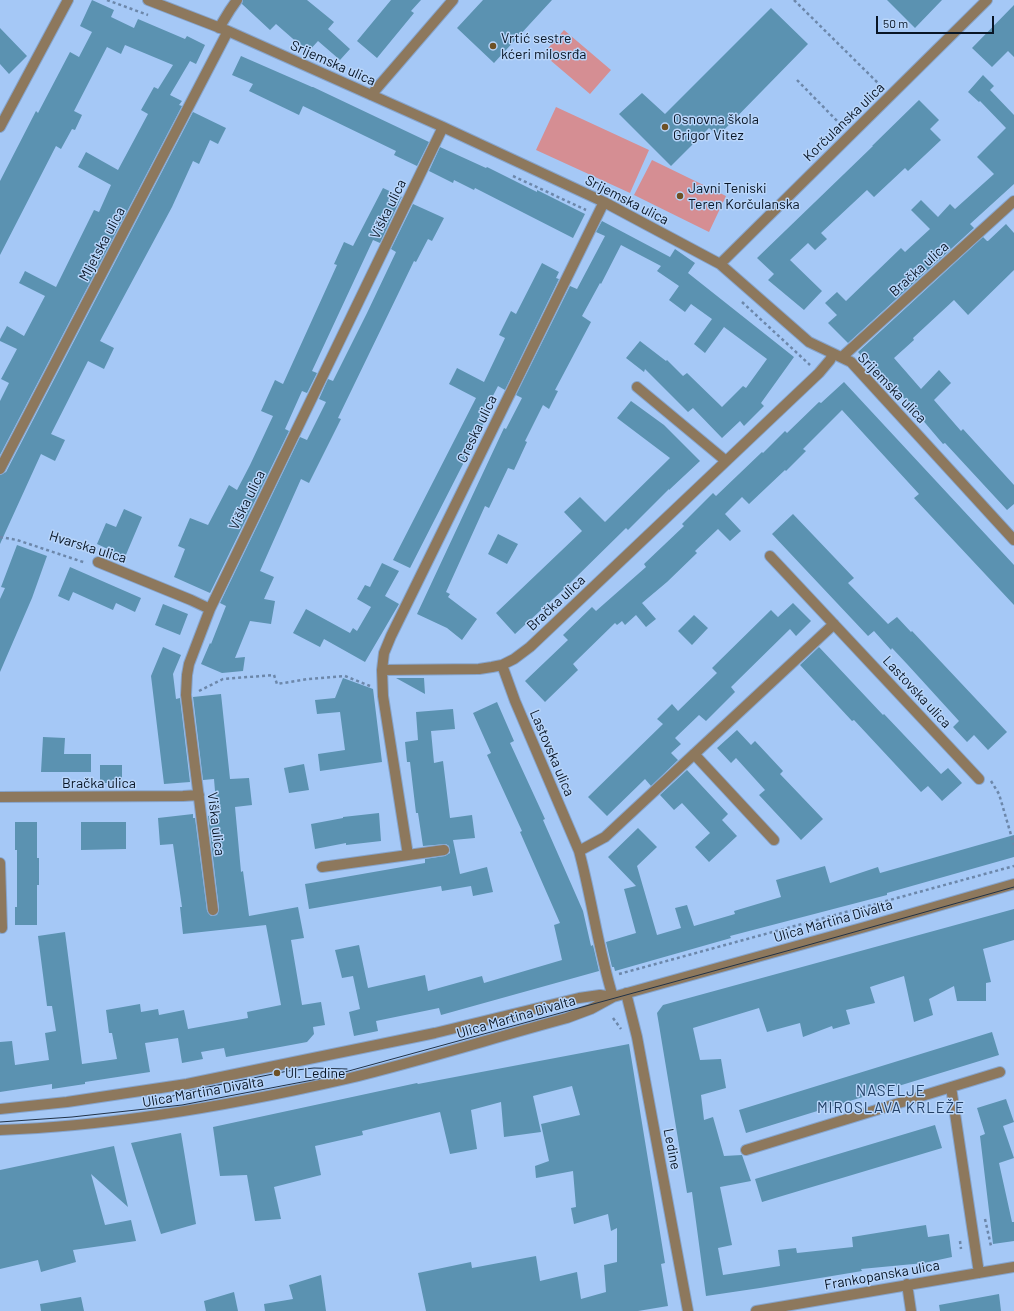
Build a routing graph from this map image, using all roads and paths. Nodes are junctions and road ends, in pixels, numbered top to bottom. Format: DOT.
graph roads {
  1 [pos="68,0"];
  2 [pos="107,0"];
  3 [pos="148,0"];
  4 [pos="237,0"];
  5 [pos="453,0"];
  6 [pos="794,0"];
  7 [pos="987,0"];
  8 [pos="150,16"];
  9 [pos="224,30"];
  10 [pos="797,80"];
  11 [pos="371,95"];
  12 [pos="891,96"];
  13 [pos="0,127"];
  14 [pos="443,127"];
  15 [pos="851,135"];
  16 [pos="507,173"];
  17 [pos="604,202"];
  18 [pos="1012,207"];
  19 [pos="598,216"];
  20 [pos="720,264"];
  21 [pos="740,301"];
  22 [pos="838,355"];
  23 [pos="819,373"];
  24 [pos="637,387"];
  25 [pos="726,461"];
  26 [pos="0,469"];
  27 [pos="0,536"];
  28 [pos="1014,540"];
  29 [pos="770,556"];
  30 [pos="98,562"];
  31 [pos="210,609"];
  32 [pos="834,624"];
  33 [pos="502,665"];
  34 [pos="382,670"];
  35 [pos="383,687"];
  36 [pos="186,695"];
  37 [pos="694,754"];
  38 [pos="979,779"];
  39 [pos="198,795"];
  40 [pos="0,797"];
  41 [pos="774,840"];
  42 [pos="1014,845"];
  43 [pos="444,850"];
  44 [pos="579,851"];
  45 [pos="408,855"];
  46 [pos="0,862"];
  47 [pos="1014,866"];
  48 [pos="322,867"];
  49 [pos="1014,884"];
  50 [pos="213,910"];
  51 [pos="2,928"];
  52 [pos="607,978"];
  53 [pos="626,993"];
  54 [pos="613,997"];
  55 [pos="613,1018"];
  56 [pos="624,1032"];
  57 [pos="1000,1072"];
  58 [pos="951,1087"];
  59 [pos="0,1109"];
  60 [pos="0,1130"];
  61 [pos="746,1150"];
  62 [pos="985,1215"];
  63 [pos="960,1241"];
  64 [pos="991,1246"];
  65 [pos="961,1249"];
  66 [pos="1014,1267"];
  67 [pos="979,1273"];
  68 [pos="907,1284"];
  69 [pos="688,1311"];
  70 [pos="756,1311"];
  71 [pos="911,1311"];
  1 -- 13 [label="street"];
  2 -- 8 [label="path"];
  3 -- 9 [label="street, Srijemska ulica"];
  4 -- 9 [label="street, Mljetska ulica"];
  5 -- 11 [label="street"];
  6 -- 12 [label="path"];
  7 -- 12 [label="street, Korčulanska ulica"];
  9 -- 11 [label="street, Srijemska ulica"];
  9 -- 26 [label="street, Mljetska ulica"];
  10 -- 15 [label="path"];
  11 -- 14 [label="street, Srijemska ulica"];
  12 -- 15 [label="street, Korčulanska ulica"];
  14 -- 17 [label="street, Srijemska ulica"];
  14 -- 31 [label="street, Viška ulica"];
  15 -- 20 [label="street, Korčulanska ulica"];
  16 -- 19 [label="path"];
  17 -- 19 [label="street, Creska ulica"];
  17 -- 20 [label="street, Srijemska ulica"];
  18 -- 22 [label="street, Bračka ulica"];
  19 -- 34 [label="street, Creska ulica"];
  20 -- 22 [label="street, Srijemska ulica"];
  21 -- 23 [label="path"];
  22 -- 23 [label="street, Bračka ulica"];
  22 -- 28 [label="street, Srijemska ulica"];
  23 -- 25 [label="street, Bračka ulica"];
  24 -- 25 [label="street"];
  25 -- 33 [label="street, Bračka ulica"];
  27 -- 30 [label="path, Hvarska ulica"];
  29 -- 32 [label="street, Lastovska ulica"];
  30 -- 31 [label="street, Hvarska ulica"];
  31 -- 36 [label="street, Viška ulica"];
  32 -- 37 [label="street"];
  32 -- 38 [label="street, Lastovska ulica"];
  33 -- 34 [label="street, Bračka ulica"];
  33 -- 44 [label="street, Lastovska ulica"];
  34 -- 35 [label="street"];
  35 -- 36 [label="path"];
  35 -- 45 [label="street"];
  36 -- 39 [label="street, Viška ulica"];
  37 -- 41 [label="street"];
  37 -- 44 [label="street"];
  38 -- 42 [label="path"];
  39 -- 40 [label="street, Bračka ulica"];
  39 -- 50 [label="street, Viška ulica"];
  43 -- 45 [label="street"];
  44 -- 52 [label="street, Lastovska ulica"];
  45 -- 48 [label="street"];
  46 -- 51 [label="street"];
  47 -- 52 [label="path"];
  49 -- 53 [label="street, Ulica Martina Divalta"];
  52 -- 54 [label="street, Lastovska ulica"];
  53 -- 54 [label="street, Ulica Martina Divalta"];
  53 -- 69 [label="street, Ledine"];
  54 -- 59 [label="street, Ulica Martina Divalta"];
  54 -- 60 [label="street, Ulica Martina Divalta"];
  55 -- 56 [label="path"];
  57 -- 58 [label="street"];
  58 -- 61 [label="street"];
  58 -- 67 [label="street"];
  62 -- 64 [label="path"];
  63 -- 65 [label="path"];
  66 -- 67 [label="street, Frankopanska ulica"];
  67 -- 68 [label="street, Frankopanska ulica"];
  68 -- 70 [label="street, Frankopanska ulica"];
  68 -- 71 [label="street"];
}
